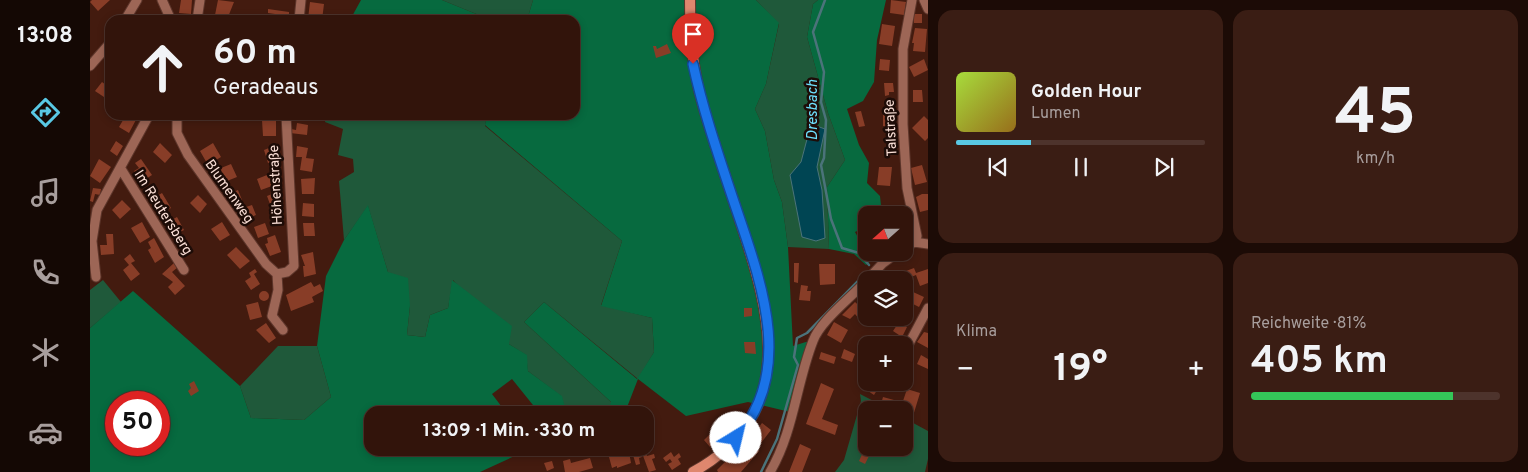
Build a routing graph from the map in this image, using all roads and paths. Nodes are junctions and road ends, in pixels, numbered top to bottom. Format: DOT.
graph roads {
  1 [pos="137,0"];
  2 [pos="162,0"];
  3 [pos="200,0"];
  4 [pos="301,0"];
  5 [pos="690,0"];
  6 [pos="912,0"];
  7 [pos="924,0"];
  8 [pos="928,9"];
  9 [pos="128,15"];
  10 [pos="169,15"];
  11 [pos="198,15"];
  12 [pos="299,15"];
  13 [pos="105,49"];
  14 [pos="90,66"];
  15 [pos="146,120"];
  16 [pos="177,120"];
  17 [pos="286,120"];
  18 [pos="120,169"];
  19 [pos="914,242"];
  20 [pos="928,244"];
  21 [pos="886,261"];
  22 [pos="184,270"];
  23 [pos="875,271"];
  24 [pos="277,274"];
  25 [pos="96,277"];
  26 [pos="858,289"];
  27 [pos="928,308"];
  28 [pos="283,330"];
  29 [pos="913,336"];
  30 [pos="693,472"];
  31 [pos="770,472"];
  1 -- 9 [label="street"];
  2 -- 10 [label="street"];
  3 -- 11 [label="street"];
  4 -- 12 [label="street"];
  5 -- 30 [label="main road"];
  6 -- 19 [label="street, Talstraße"];
  7 -- 8 [label="street"];
  13 -- 14 [label="street"];
  15 -- 18 [label="street, Im Reutersberg"];
  16 -- 24 [label="street, Blumenweg"];
  17 -- 24 [label="street, Höhenstraße"];
  18 -- 22 [label="street, Im Reutersberg"];
  18 -- 25 [label="street, Im Reutersberg"];
  19 -- 20 [label="street"];
  21 -- 23 [label="street"];
  24 -- 28 [label="street"];
  26 -- 31 [label="street"];
  27 -- 29 [label="street"];
}
